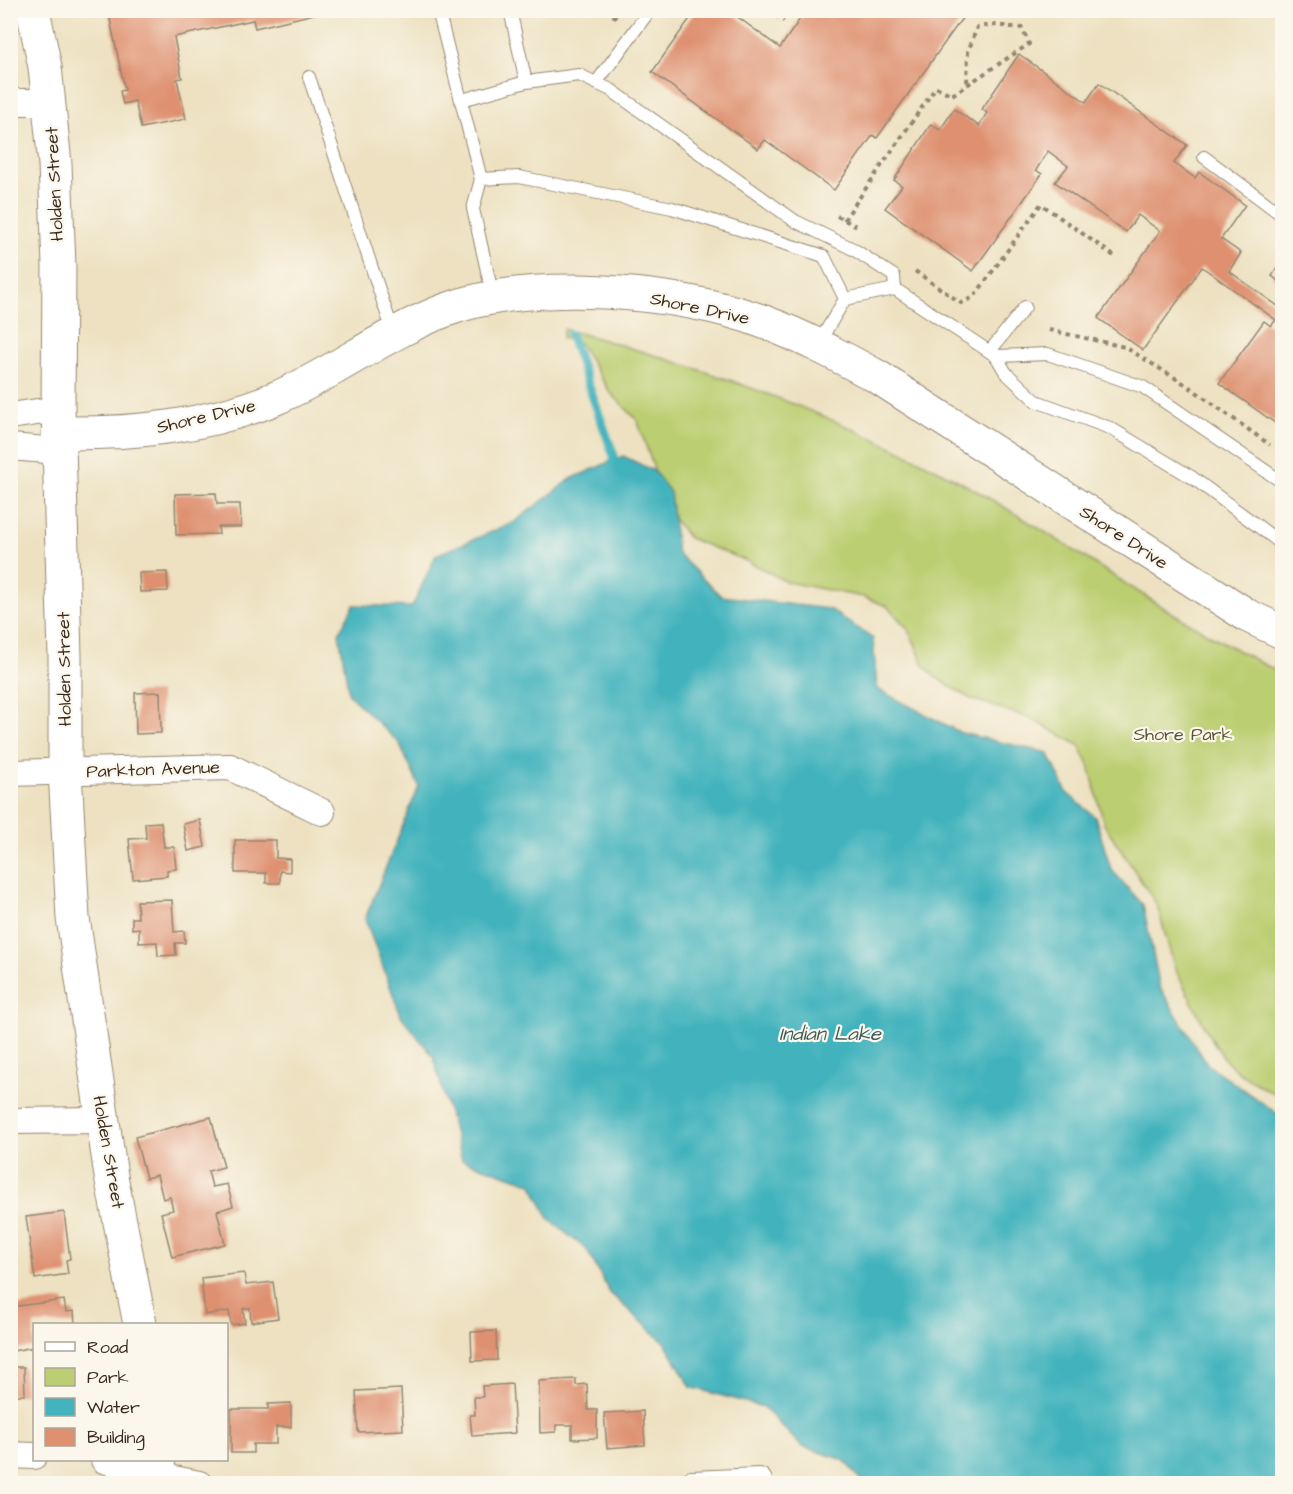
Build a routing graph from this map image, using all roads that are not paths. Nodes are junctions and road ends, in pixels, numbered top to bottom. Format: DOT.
graph roads {
  1 [pos="33,10"];
  2 [pos="438,10"];
  3 [pos="510,10"];
  4 [pos="650,10"];
  5 [pos="309,77"];
  6 [pos="526,82"];
  7 [pos="596,83"];
  8 [pos="462,100"];
  9 [pos="10,102"];
  10 [pos="49,102"];
  11 [pos="1204,157"];
  12 [pos="481,179"];
  13 [pos="1282,214"];
  14 [pos="895,289"];
  15 [pos="493,297"];
  16 [pos="845,299"];
  17 [pos="1026,307"];
  18 [pos="394,333"];
  19 [pos="818,344"];
  20 [pos="993,354"];
  21 [pos="10,416"];
  22 [pos="58,431"];
  23 [pos="10,447"];
  24 [pos="1282,482"];
  25 [pos="1282,544"];
  26 [pos="1282,632"];
  27 [pos="65,771"];
  28 [pos="10,773"];
  29 [pos="322,812"];
  30 [pos="102,1120"];
  31 [pos="10,1121"];
  32 [pos="140,1323"];
  33 [pos="10,1455"];
  34 [pos="33,1456"];
  35 [pos="108,1461"];
  36 [pos="159,1473"];
  37 [pos="759,1481"];
  38 [pos="199,1484"];
  39 [pos="692,1484"];
  1 -- 10 [label="main road, Holden Street"];
  2 -- 8 [label="lane"];
  3 -- 6 [label="lane"];
  4 -- 7 [label="lane"];
  5 -- 18 [label="lane"];
  6 -- 7 [label="lane"];
  6 -- 8 [label="lane"];
  7 -- 14 [label="lane"];
  8 -- 12 [label="lane"];
  9 -- 10 [label="street"];
  10 -- 22 [label="main road, Holden Street"];
  11 -- 13 [label="lane"];
  12 -- 15 [label="lane"];
  12 -- 16 [label="lane"];
  14 -- 16 [label="lane"];
  14 -- 20 [label="lane"];
  15 -- 18 [label="main road, Shore Drive"];
  15 -- 19 [label="main road, Shore Drive"];
  16 -- 19 [label="lane"];
  17 -- 20 [label="lane"];
  18 -- 22 [label="main road, Shore Drive"];
  19 -- 26 [label="main road, Shore Drive"];
  20 -- 24 [label="lane"];
  20 -- 25 [label="lane"];
  21 -- 22 [label="street"];
  22 -- 23 [label="street"];
  22 -- 27 [label="main road, Holden Street"];
  27 -- 28 [label="street, Parkton Avenue"];
  27 -- 29 [label="street, Parkton Avenue"];
  27 -- 30 [label="main road, Holden Street"];
  30 -- 31 [label="street"];
  30 -- 32 [label="main road, Holden Street"];
  33 -- 34 [label="street"];
  35 -- 36 [label="street"];
  36 -- 38 [label="street"];
  37 -- 39 [label="street"];
}
